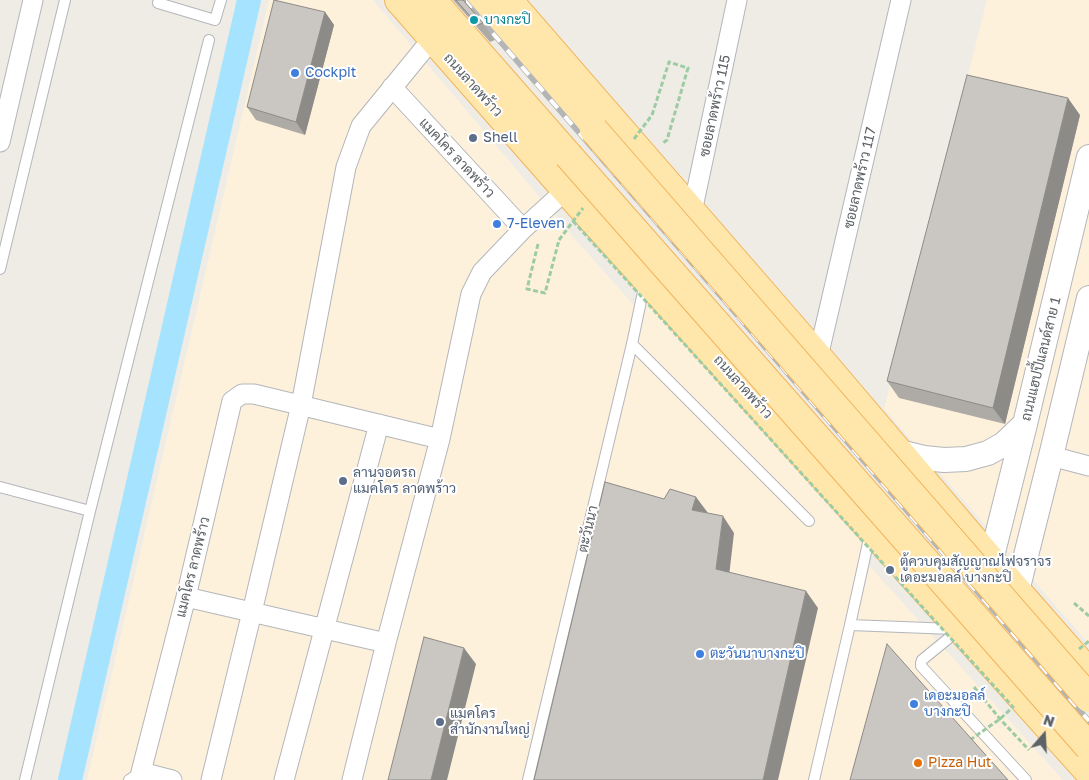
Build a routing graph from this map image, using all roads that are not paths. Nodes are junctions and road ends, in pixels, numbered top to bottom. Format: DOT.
graph roads {
  1 [pos="33,0"];
  2 [pos="65,0"];
  3 [pos="159,0"];
  4 [pos="221,0"];
  5 [pos="399,0"];
  6 [pos="432,0"];
  7 [pos="481,0"];
  8 [pos="508,0"];
  9 [pos="738,0"];
  10 [pos="901,0"];
  11 [pos="432,39"];
  12 [pos="209,40"];
  13 [pos="392,87"];
  14 [pos="0,142"];
  15 [pos="1089,157"];
  16 [pos="566,190"];
  17 [pos="692,212"];
  18 [pos="532,232"];
  19 [pos="0,269"];
  20 [pos="646,278"];
  21 [pos="1089,298"];
  22 [pos="632,344"];
  23 [pos="818,357"];
  24 [pos="301,405"];
  25 [pos="378,424"];
  26 [pos="1025,424"];
  27 [pos="440,439"];
  28 [pos="900,452"];
  29 [pos="1051,456"];
  30 [pos="1089,466"];
  31 [pos="0,487"];
  32 [pos="90,511"];
  33 [pos="809,522"];
  34 [pos="871,528"];
  35 [pos="990,560"];
  36 [pos="1017,591"];
  37 [pos="186,597"];
  38 [pos="252,612"];
  39 [pos="850,626"];
  40 [pos="324,628"];
  41 [pos="965,633"];
  42 [pos="386,643"];
  43 [pos="1089,673"];
  44 [pos="1089,698"];
  45 [pos="1089,747"];
  46 [pos="1089,772"];
  47 [pos="135,776"];
  48 [pos="25,780"];
  49 [pos="172,780"];
  50 [pos="211,780"];
  51 [pos="284,780"];
  52 [pos="352,780"];
  53 [pos="528,780"];
  54 [pos="814,780"];
  55 [pos="1026,780"];
  1 -- 14 [label="street"];
  2 -- 19 [label="lane"];
  3 -- 4 [label="lane"];
  5 -- 11 [label="main road, ถนนลาดพร้าว"];
  6 -- 45 [label="main road, bridge"];
  7 -- 44 [label="main road, bridge"];
  8 -- 17 [label="main road"];
  9 -- 17 [label="street, ซอยลาดพร้าว 115"];
  10 -- 23 [label="street, ซอยลาดพร้าว 117"];
  11 -- 13 [label="street"];
  11 -- 16 [label="main road, ถนนลาดพร้าว"];
  12 -- 32 [label="lane"];
  13 -- 18 [label="street, แมคโคร ลาดพร้าว"];
  13 -- 24 [label="street"];
  15 -- 26 [label="street, ถนนแฮปปี้แลนด์สาย 1"];
  16 -- 18 [label="street"];
  16 -- 20 [label="main road, ถนนลาดพร้าว"];
  17 -- 23 [label="main road"];
  18 -- 27 [label="street"];
  20 -- 22 [label="lane, ตะวันนา"];
  20 -- 34 [label="main road, ถนนลาดพร้าว"];
  21 -- 29 [label="street"];
  22 -- 33 [label="lane"];
  22 -- 53 [label="lane, ตะวันนา"];
  23 -- 28 [label="main road"];
  24 -- 25 [label="street, แมคโคร ลาดพร้าว"];
  24 -- 37 [label="street, แมคโคร ลาดพร้าว"];
  24 -- 38 [label="street"];
  25 -- 27 [label="street, แมคโคร ลาดพร้าว"];
  25 -- 40 [label="street"];
  26 -- 28 [label="street"];
  26 -- 35 [label="street, ถนนแฮปปี้แลนด์สาย 1"];
  27 -- 42 [label="street"];
  28 -- 35 [label="main road"];
  29 -- 30 [label="street"];
  29 -- 36 [label="street"];
  31 -- 32 [label="lane"];
  32 -- 48 [label="lane"];
  34 -- 39 [label="lane"];
  34 -- 41 [label="main road, ถนนลาดพร้าว"];
  35 -- 36 [label="main road"];
  35 -- 41 [label="main road"];
  36 -- 41 [label="main road"];
  36 -- 43 [label="main road"];
  37 -- 38 [label="street"];
  37 -- 47 [label="street, แมคโคร ลาดพร้าว"];
  38 -- 40 [label="street"];
  38 -- 50 [label="street"];
  39 -- 41 [label="lane"];
  39 -- 54 [label="lane"];
  40 -- 42 [label="street"];
  40 -- 51 [label="street"];
  41 -- 46 [label="main road, ถนนลาดพร้าว"];
  41 -- 55 [label="lane"];
  42 -- 52 [label="street"];
  47 -- 49 [label="street, แมคโคร ลาดพร้าว"];
}
